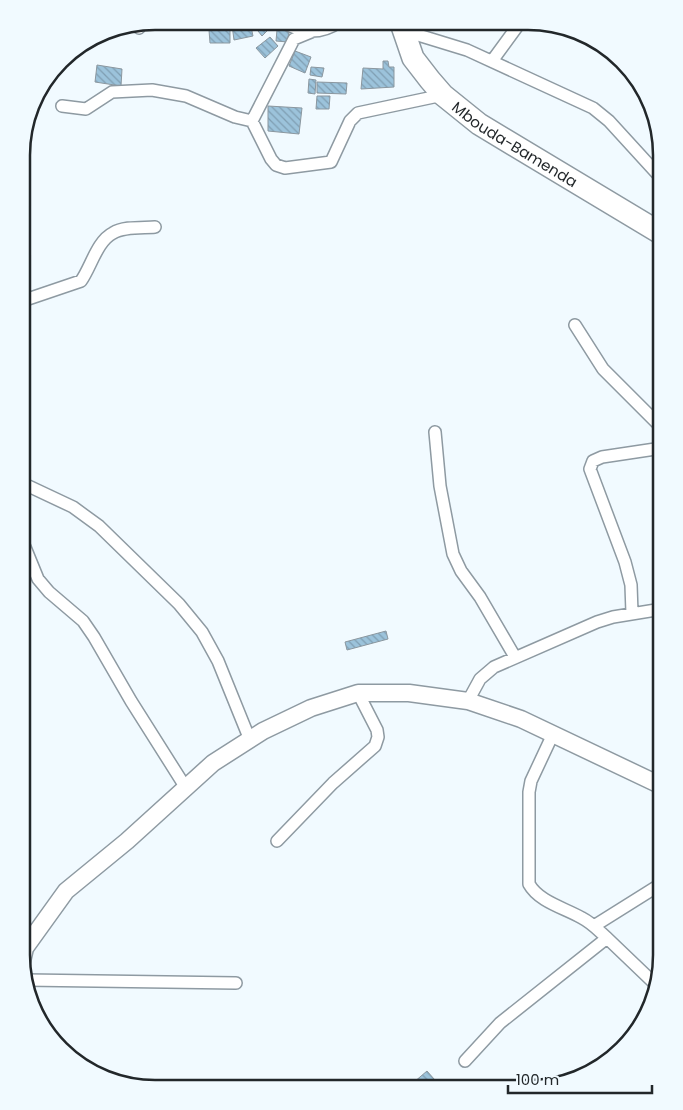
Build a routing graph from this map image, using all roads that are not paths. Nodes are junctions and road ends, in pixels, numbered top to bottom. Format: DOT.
graph roads {
  1 [pos="306,30"];
  2 [pos="319,30"];
  3 [pos="404,30"];
  4 [pos="411,30"];
  5 [pos="515,30"];
  6 [pos="311,32"];
  7 [pos="492,61"];
  8 [pos="443,95"];
  9 [pos="62,106"];
  10 [pos="252,121"];
  11 [pos="653,169"];
  12 [pos="155,227"];
  13 [pos="653,229"];
  14 [pos="30,298"];
  15 [pos="575,325"];
  16 [pos="653,419"];
  17 [pos="435,432"];
  18 [pos="653,449"];
  19 [pos="30,487"];
  20 [pos="30,560"];
  21 [pos="653,610"];
  22 [pos="632,613"];
  23 [pos="515,657"];
  24 [pos="358,693"];
  25 [pos="468,701"];
  26 [pos="552,734"];
  27 [pos="250,740"];
  28 [pos="653,782"];
  29 [pos="186,788"];
  30 [pos="277,841"];
  31 [pos="653,890"];
  32 [pos="594,926"];
  33 [pos="607,938"];
  34 [pos="30,941"];
  35 [pos="32,980"];
  36 [pos="651,980"];
  37 [pos="236,983"];
  38 [pos="465,1061"];
  1 -- 6 [label="street"];
  2 -- 6 [label="street"];
  3 -- 8 [label="highway, Mbouda-Bamenda"];
  4 -- 7 [label="street"];
  5 -- 7 [label="street"];
  6 -- 10 [label="street"];
  7 -- 11 [label="street"];
  8 -- 10 [label="street"];
  8 -- 13 [label="highway, Mbouda-Bamenda"];
  9 -- 10 [label="street"];
  12 -- 14 [label="street"];
  15 -- 16 [label="street"];
  17 -- 23 [label="street"];
  18 -- 22 [label="street"];
  19 -- 27 [label="street"];
  20 -- 29 [label="street"];
  21 -- 22 [label="street"];
  22 -- 23 [label="street"];
  23 -- 25 [label="street"];
  24 -- 25 [label="street"];
  24 -- 27 [label="street"];
  24 -- 30 [label="street"];
  25 -- 26 [label="street"];
  26 -- 28 [label="street"];
  26 -- 32 [label="street"];
  27 -- 29 [label="street"];
  29 -- 34 [label="street"];
  31 -- 32 [label="street"];
  32 -- 33 [label="street"];
  33 -- 36 [label="street"];
  33 -- 38 [label="street"];
  35 -- 37 [label="street"];
}
